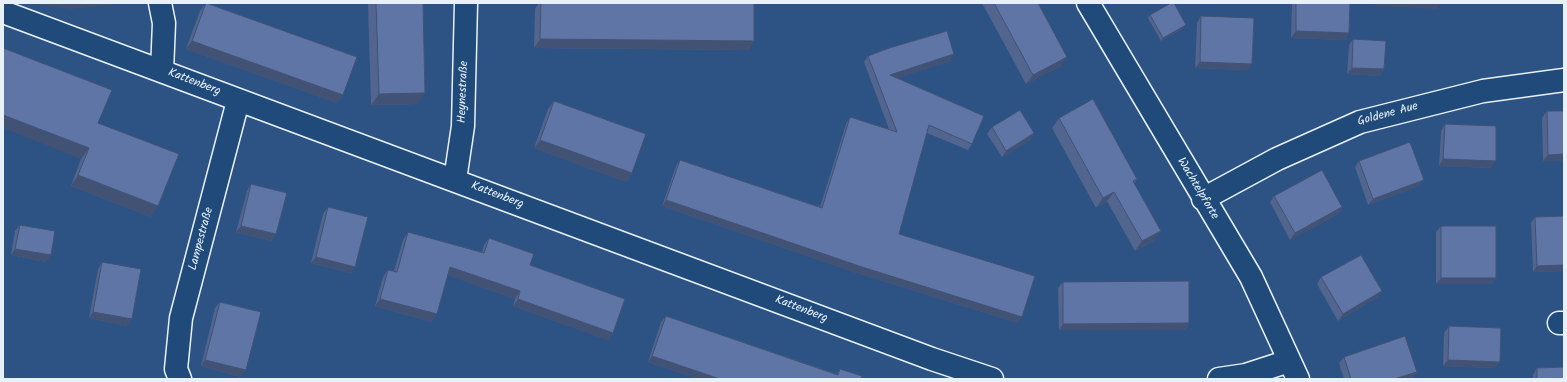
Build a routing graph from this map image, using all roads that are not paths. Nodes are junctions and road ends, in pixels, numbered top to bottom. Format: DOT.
graph roads {
  1 [pos="160,3"];
  2 [pos="466,3"];
  3 [pos="1088,3"];
  4 [pos="3,12"];
  5 [pos="162,71"];
  6 [pos="1564,80"];
  7 [pos="238,100"];
  8 [pos="455,180"];
  9 [pos="1203,199"];
  10 [pos="1294,370"];
  11 [pos="180,379"];
  12 [pos="992,379"];
  13 [pos="1219,379"];
  1 -- 5 [label="street"];
  2 -- 8 [label="street, Heynestraße"];
  3 -- 9 [label="street, Wachtelpforte"];
  4 -- 5 [label="street, Kattenberg"];
  5 -- 7 [label="street, Kattenberg"];
  6 -- 9 [label="street, Goldene Aue"];
  7 -- 8 [label="street, Kattenberg"];
  7 -- 11 [label="street, Lampestraße"];
  8 -- 12 [label="street, Kattenberg"];
  9 -- 10 [label="street, Wachtelpforte"];
  10 -- 13 [label="street"];
}
